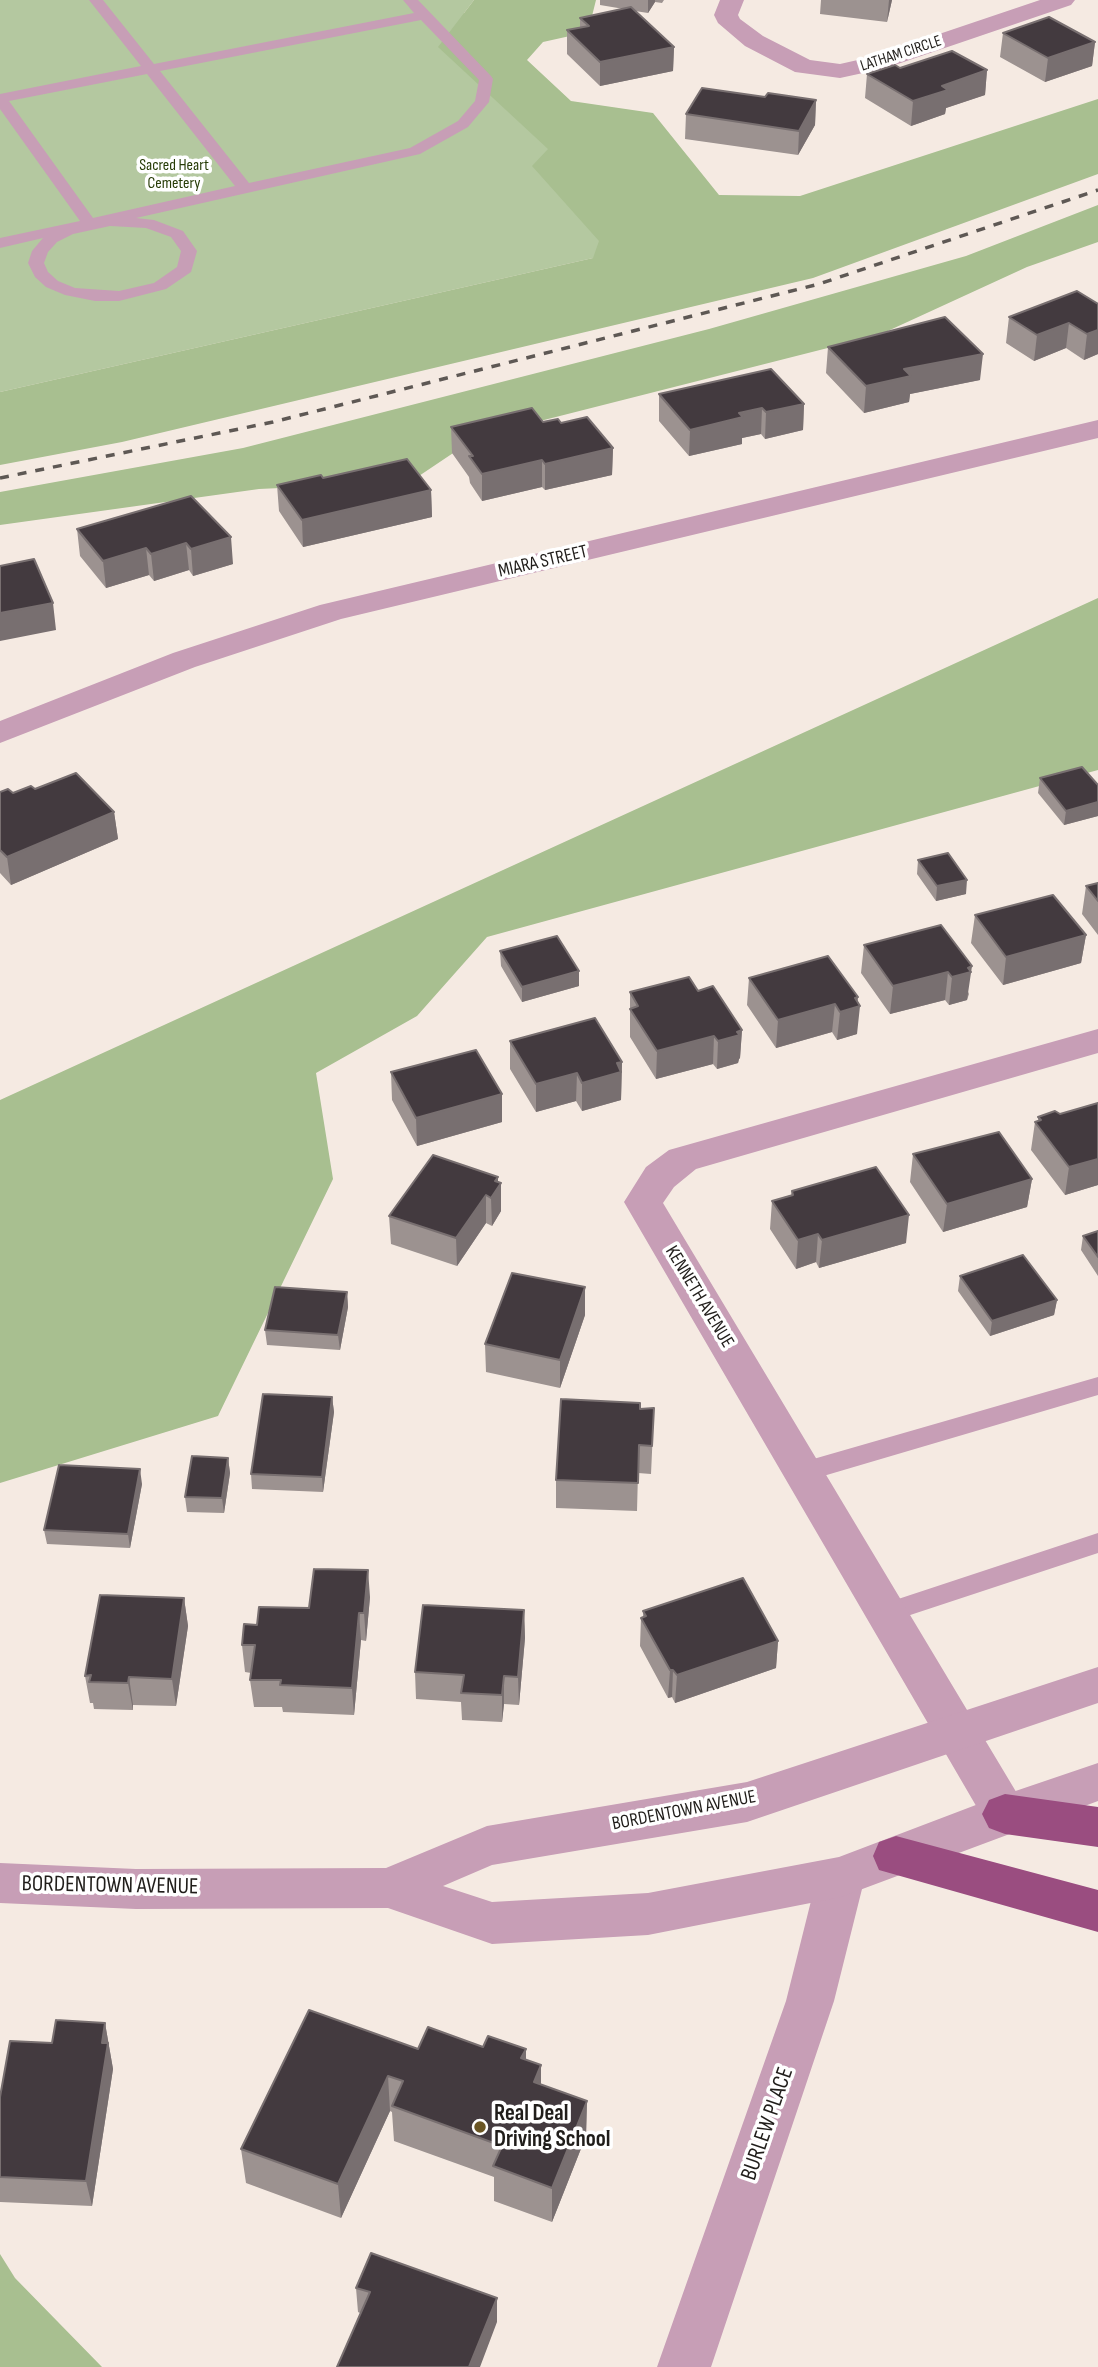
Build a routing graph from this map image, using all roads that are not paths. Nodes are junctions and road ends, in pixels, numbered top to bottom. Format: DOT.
graph roads {
  1 [pos="96,0"];
  2 [pos="411,0"];
  3 [pos="732,0"];
  4 [pos="1063,0"];
  5 [pos="425,15"];
  6 [pos="150,69"];
  7 [pos="245,189"];
  8 [pos="90,223"];
  9 [pos="0,243"];
  10 [pos="1098,429"];
  11 [pos="0,733"];
  12 [pos="1098,1041"];
  13 [pos="1098,1386"];
  14 [pos="803,1472"];
  15 [pos="1098,1543"];
  16 [pos="886,1613"];
  17 [pos="1098,1685"];
  18 [pos="956,1732"];
  19 [pos="1098,1782"];
  20 [pos="1005,1814"];
  21 [pos="1098,1826"];
  22 [pos="896,1856"];
  23 [pos="841,1877"];
  24 [pos="0,1883"];
  25 [pos="388,1888"];
  26 [pos="1096,1914"];
  27 [pos="684,2367"];
  1 -- 6 [label="lane"];
  2 -- 5 [label="lane"];
  3 -- 4 [label="street, LATHAM CIRCLE"];
  5 -- 6 [label="lane"];
  5 -- 7 [label="lane"];
  6 -- 7 [label="lane"];
  6 -- 8 [label="lane"];
  7 -- 8 [label="lane"];
  8 -- 8 [label="lane"];
  8 -- 9 [label="lane"];
  10 -- 11 [label="street, MIARA STREET"];
  12 -- 14 [label="street, KENNETH AVENUE"];
  13 -- 14 [label="lane"];
  14 -- 16 [label="street, KENNETH AVENUE"];
  15 -- 16 [label="lane"];
  16 -- 18 [label="street, KENNETH AVENUE"];
  17 -- 18 [label="street, BORDENTOWN AVENUE"];
  18 -- 20 [label="street, KENNETH AVENUE"];
  18 -- 25 [label="street, BORDENTOWN AVENUE"];
  19 -- 20 [label="street, BORDENTOWN AVENUE"];
  20 -- 21 [label="highway"];
  20 -- 22 [label="street, BORDENTOWN AVENUE"];
  22 -- 23 [label="street, BORDENTOWN AVENUE"];
  22 -- 26 [label="highway"];
  23 -- 25 [label="street, BORDENTOWN AVENUE"];
  23 -- 27 [label="street, BURLEW PLACE"];
  24 -- 25 [label="street, BORDENTOWN AVENUE"];
}
